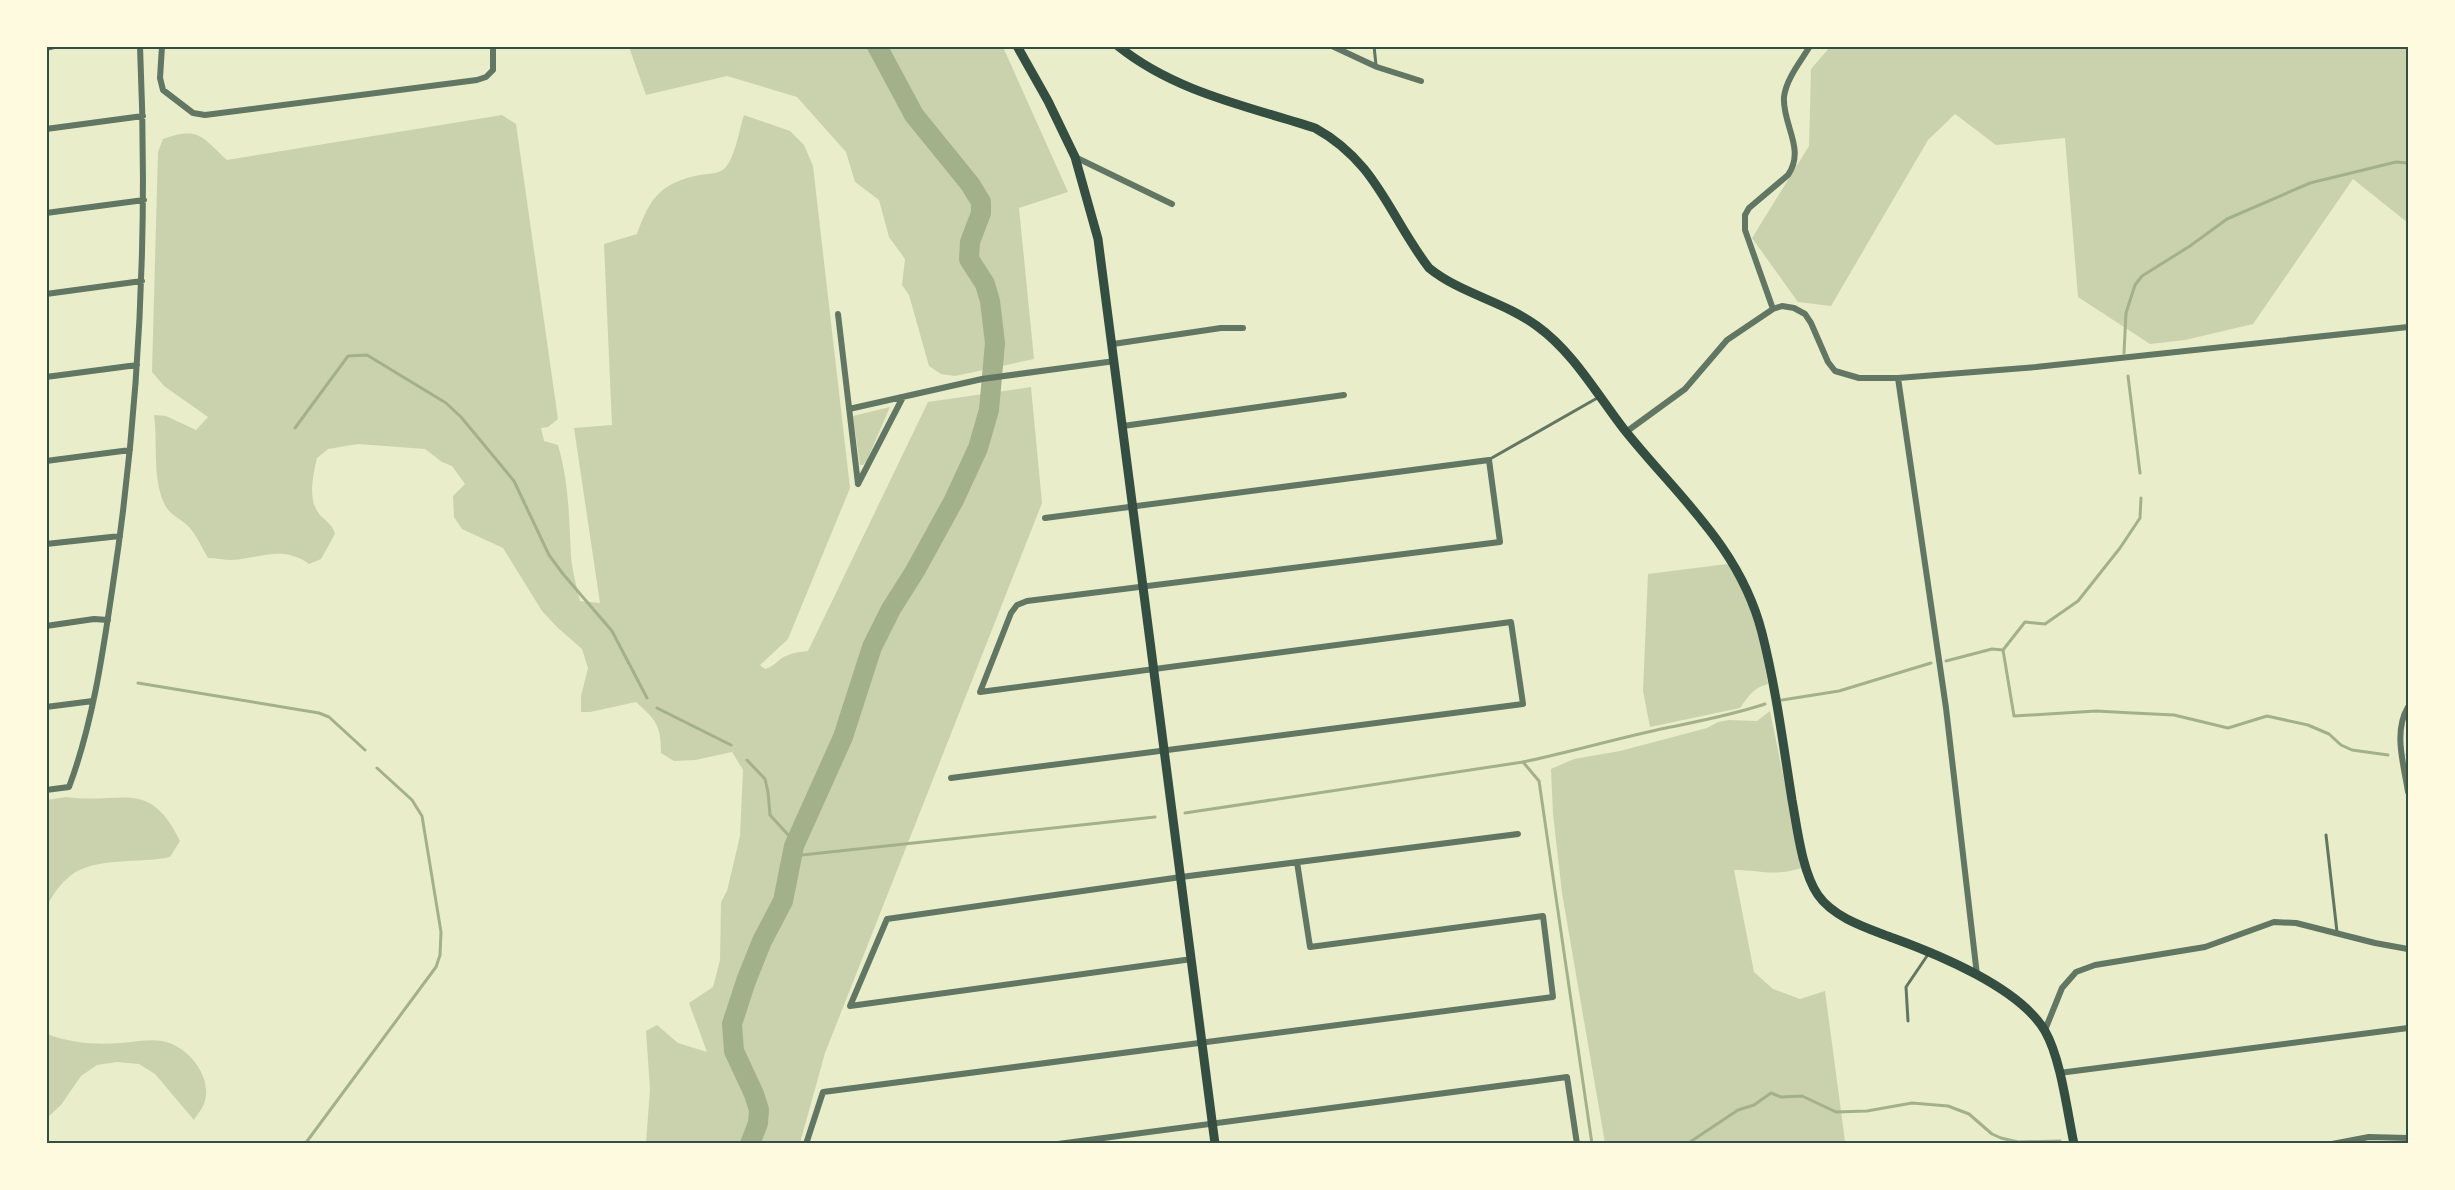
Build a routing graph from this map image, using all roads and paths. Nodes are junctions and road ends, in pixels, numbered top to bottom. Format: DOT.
graph roads {
  1 [pos="54,46"];
  2 [pos="140,46"];
  3 [pos="162,46"];
  4 [pos="493,46"];
  5 [pos="1017,46"];
  6 [pos="1332,46"];
  7 [pos="1374,46"];
  8 [pos="1810,46"];
  9 [pos="46,48"];
  10 [pos="1122,48"];
  11 [pos="1377,67"];
  12 [pos="1420,81"];
  13 [pos="143,116"];
  14 [pos="46,129"];
  15 [pos="1075,157"];
  16 [pos="144,200"];
  17 [pos="1172,204"];
  18 [pos="46,213"];
  19 [pos="142,281"];
  20 [pos="46,294"];
  21 [pos="1773,309"];
  22 [pos="838,314"];
  23 [pos="2409,327"];
  24 [pos="1243,328"];
  25 [pos="1113,344"];
  26 [pos="1115,361"];
  27 [pos="137,365"];
  28 [pos="46,377"];
  29 [pos="1898,378"];
  30 [pos="1344,395"];
  31 [pos="903,397"];
  32 [pos="1599,397"];
  33 [pos="849,409"];
  34 [pos="1124,426"];
  35 [pos="1626,432"];
  36 [pos="130,450"];
  37 [pos="1489,460"];
  38 [pos="46,461"];
  39 [pos="1133,506"];
  40 [pos="1045,518"];
  41 [pos="120,536"];
  42 [pos="46,544"];
  43 [pos="1143,587"];
  44 [pos="108,620"];
  45 [pos="46,626"];
  46 [pos="1154,669"];
  47 [pos="93,701"];
  48 [pos="2409,707"];
  49 [pos="46,708"];
  50 [pos="1165,750"];
  51 [pos="951,778"];
  52 [pos="46,790"];
  53 [pos="2409,792"];
  54 [pos="1518,834"];
  55 [pos="2326,835"];
  56 [pos="1297,862"];
  57 [pos="1181,877"];
  58 [pos="2337,934"];
  59 [pos="2409,949"];
  60 [pos="1930,952"];
  61 [pos="1192,959"];
  62 [pos="1977,975"];
  63 [pos="1908,1021"];
  64 [pos="2409,1028"];
  65 [pos="2045,1030"];
  66 [pos="1202,1041"];
  67 [pos="2058,1073"];
  68 [pos="1212,1124"];
  69 [pos="2409,1138"];
  70 [pos="806,1143"];
  71 [pos="1058,1143"];
  72 [pos="1215,1143"];
  73 [pos="1577,1143"];
  74 [pos="2074,1143"];
  75 [pos="2332,1143"];
  1 -- 9 [label="street"];
  2 -- 13 [label="street"];
  3 -- 4 [label="street"];
  5 -- 15 [label="main road"];
  6 -- 11 [label="street"];
  7 -- 11 [label="lane"];
  8 -- 21 [label="street"];
  10 -- 32 [label="main road"];
  11 -- 12 [label="street"];
  13 -- 14 [label="street"];
  13 -- 16 [label="street"];
  15 -- 17 [label="street"];
  15 -- 25 [label="main road"];
  16 -- 18 [label="street"];
  16 -- 19 [label="street"];
  19 -- 20 [label="street"];
  19 -- 27 [label="street"];
  21 -- 29 [label="street"];
  21 -- 35 [label="street"];
  22 -- 33 [label="street"];
  23 -- 29 [label="street"];
  24 -- 25 [label="street"];
  25 -- 26 [label="main road"];
  26 -- 31 [label="street"];
  26 -- 34 [label="main road"];
  27 -- 28 [label="street"];
  27 -- 36 [label="street"];
  29 -- 62 [label="street"];
  30 -- 34 [label="street"];
  31 -- 33 [label="street"];
  31 -- 33 [label="street"];
  32 -- 35 [label="main road"];
  32 -- 37 [label="lane"];
  34 -- 39 [label="main road"];
  35 -- 60 [label="main road"];
  36 -- 38 [label="street"];
  36 -- 41 [label="street"];
  37 -- 39 [label="street"];
  37 -- 43 [label="street"];
  39 -- 40 [label="street"];
  39 -- 43 [label="main road"];
  41 -- 42 [label="street"];
  41 -- 44 [label="street"];
  43 -- 46 [label="main road"];
  43 -- 46 [label="street"];
  44 -- 45 [label="street"];
  44 -- 47 [label="street"];
  46 -- 50 [label="main road"];
  46 -- 50 [label="street"];
  47 -- 49 [label="street"];
  47 -- 52 [label="street"];
  48 -- 53 [label="street"];
  50 -- 51 [label="street"];
  50 -- 57 [label="main road"];
  54 -- 56 [label="street"];
  55 -- 58 [label="lane"];
  56 -- 57 [label="street"];
  56 -- 66 [label="street"];
  57 -- 61 [label="main road"];
  57 -- 61 [label="street"];
  58 -- 59 [label="street"];
  58 -- 65 [label="street"];
  60 -- 62 [label="main road"];
  60 -- 63 [label="lane"];
  61 -- 66 [label="main road"];
  62 -- 65 [label="main road"];
  64 -- 67 [label="street"];
  65 -- 67 [label="main road"];
  66 -- 68 [label="main road"];
  66 -- 70 [label="street"];
  67 -- 74 [label="main road"];
  68 -- 71 [label="street"];
  68 -- 72 [label="main road"];
  68 -- 73 [label="street"];
  69 -- 75 [label="street"];
}
